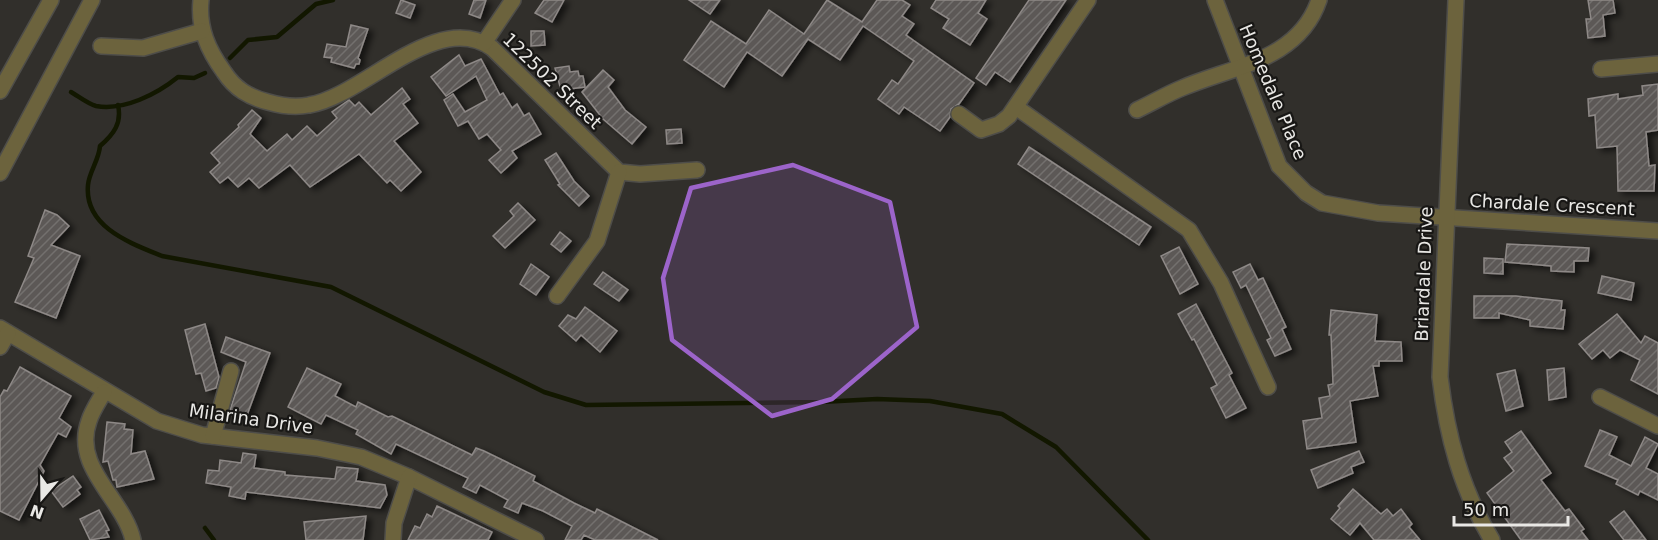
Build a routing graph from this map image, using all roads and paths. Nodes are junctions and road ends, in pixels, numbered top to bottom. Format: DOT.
graph roads {
  1 [pos="51,0"];
  2 [pos="92,0"];
  3 [pos="201,0"];
  4 [pos="513,0"];
  5 [pos="1088,0"];
  6 [pos="1215,0"];
  7 [pos="1319,0"];
  8 [pos="1456,0"];
  9 [pos="202,31"];
  10 [pos="484,43"];
  11 [pos="101,46"];
  12 [pos="1658,64"];
  13 [pos="1241,68"];
  14 [pos="1601,69"];
  15 [pos="0,91"];
  16 [pos="1016,107"];
  17 [pos="1137,110"];
  18 [pos="959,114"];
  19 [pos="697,170"];
  20 [pos="619,172"];
  21 [pos="0,173"];
  22 [pos="1445,218"];
  23 [pos="1658,231"];
  24 [pos="557,296"];
  25 [pos="2,336"];
  26 [pos="231,371"];
  27 [pos="1268,387"];
  28 [pos="104,392"];
  29 [pos="1600,397"];
  30 [pos="1658,426"];
  31 [pos="213,436"];
  32 [pos="410,477"];
  33 [pos="133,540"];
  34 [pos="393,540"];
  35 [pos="536,540"];
  36 [pos="1492,540"];
  1 -- 15 [label="street"];
  2 -- 21 [label="street"];
  3 -- 9 [label="street, 122502 Street"];
  4 -- 10 [label="street"];
  5 -- 16 [label="street"];
  6 -- 13 [label="street, Homedale Place"];
  7 -- 13 [label="street"];
  8 -- 22 [label="street, Briardale Drive"];
  9 -- 10 [label="street, 122502 Street"];
  9 -- 11 [label="street"];
  10 -- 20 [label="street, 122502 Street"];
  12 -- 14 [label="street"];
  13 -- 17 [label="street"];
  13 -- 22 [label="street, Homedale Place"];
  16 -- 18 [label="street"];
  16 -- 27 [label="street"];
  19 -- 20 [label="street"];
  20 -- 24 [label="street"];
  22 -- 23 [label="street, Chardale Crescent"];
  22 -- 36 [label="street, Briardale Drive"];
  25 -- 28 [label="street, Milarina Drive"];
  26 -- 31 [label="street"];
  28 -- 31 [label="street, Milarina Drive"];
  28 -- 33 [label="street"];
  29 -- 30 [label="street"];
  31 -- 32 [label="street, Milarina Drive"];
  32 -- 34 [label="street"];
  32 -- 35 [label="street, Milarina Drive"];
}
